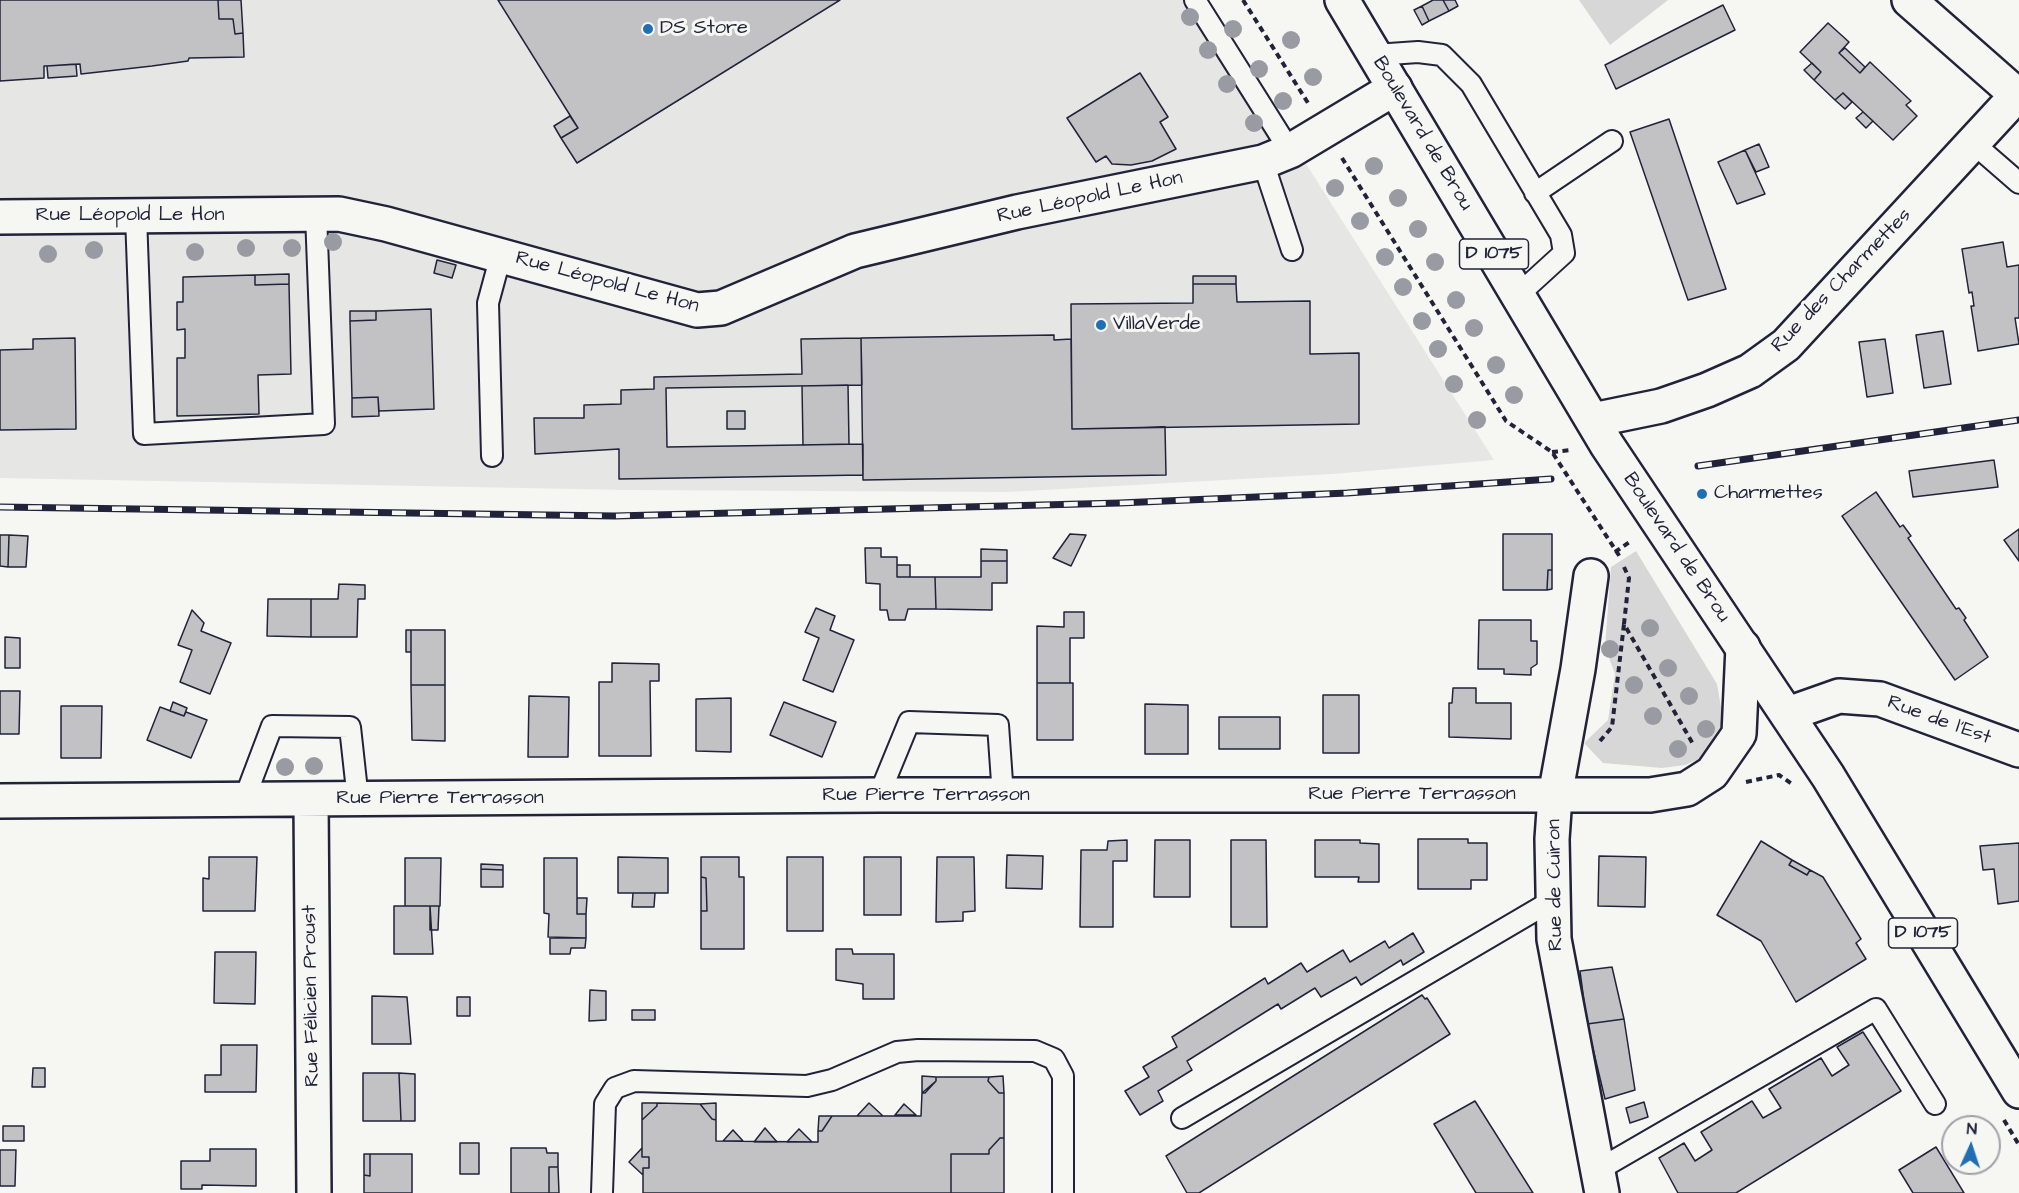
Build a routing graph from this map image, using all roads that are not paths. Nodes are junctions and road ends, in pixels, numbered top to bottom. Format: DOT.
graph roads {
  1 [pos="1195,0"];
  2 [pos="1342,0"];
  3 [pos="1910,0"];
  4 [pos="1376,55"];
  5 [pos="1395,88"];
  6 [pos="2018,94"];
  7 [pos="1612,141"];
  8 [pos="1973,143"];
  9 [pos="1277,156"];
  10 [pos="2019,183"];
  11 [pos="1535,193"];
  12 [pos="316,214"];
  13 [pos="136,216"];
  14 [pos="0,217"];
  15 [pos="1292,250"];
  16 [pos="501,255"];
  17 [pos="1518,295"];
  18 [pos="1593,420"];
  19 [pos="492,456"];
  20 [pos="1591,576"];
  21 [pos="1743,647"];
  22 [pos="1788,714"];
  23 [pos="2019,750"];
  24 [pos="879,795"];
  25 [pos="1003,796"];
  26 [pos="1555,796"];
  27 [pos="244,800"];
  28 [pos="311,800"];
  29 [pos="358,800"];
  30 [pos="0,801"];
  31 [pos="1553,900"];
  32 [pos="2010,1103"];
  33 [pos="1935,1104"];
  34 [pos="1182,1118"];
  35 [pos="1600,1182"];
  36 [pos="314,1193"];
  37 [pos="602,1193"];
  38 [pos="1063,1193"];
  1 -- 9 [label="lane"];
  2 -- 4 [label="street, Boulevard de Brou / D 1075"];
  3 -- 6 [label="street"];
  4 -- 5 [label="street, Boulevard de Brou / D 1075"];
  4 -- 11 [label="lane"];
  5 -- 9 [label="street, Rue Léopold Le Hon"];
  5 -- 17 [label="street, Boulevard de Brou / D 1075"];
  6 -- 8 [label="street, Rue des Charmettes"];
  7 -- 11 [label="lane"];
  8 -- 10 [label="lane"];
  8 -- 18 [label="street, Rue des Charmettes"];
  9 -- 15 [label="lane"];
  9 -- 16 [label="street, Rue Léopold Le Hon"];
  11 -- 17 [label="lane"];
  12 -- 13 [label="street, Rue Léopold Le Hon"];
  12 -- 13 [label="lane"];
  12 -- 16 [label="street, Rue Léopold Le Hon"];
  13 -- 14 [label="street, Rue Léopold Le Hon"];
  16 -- 19 [label="lane"];
  17 -- 18 [label="street, Boulevard de Brou / D 1075"];
  18 -- 21 [label="street, Boulevard de Brou / D 1075"];
  20 -- 26 [label="street, Rue de Cuiron"];
  21 -- 22 [label="street, Boulevard de Brou / D 1075"];
  21 -- 26 [label="street, Rue Pierre Terrasson"];
  22 -- 23 [label="street, Rue de l'Est"];
  22 -- 32 [label="street, Boulevard de Brou / D 1075"];
  24 -- 25 [label="street, Rue Pierre Terrasson"];
  24 -- 25 [label="lane"];
  24 -- 29 [label="street, Rue Pierre Terrasson"];
  25 -- 26 [label="street, Rue Pierre Terrasson"];
  26 -- 31 [label="street, Rue de Cuiron"];
  27 -- 28 [label="street, Rue Pierre Terrasson"];
  27 -- 29 [label="lane"];
  27 -- 30 [label="street, Rue Pierre Terrasson"];
  28 -- 29 [label="street, Rue Pierre Terrasson"];
  28 -- 36 [label="street, Rue Félicien Proust"];
  31 -- 34 [label="lane"];
  31 -- 35 [label="street, Rue de Cuiron"];
  33 -- 35 [label="lane"];
  37 -- 38 [label="lane"];
}
